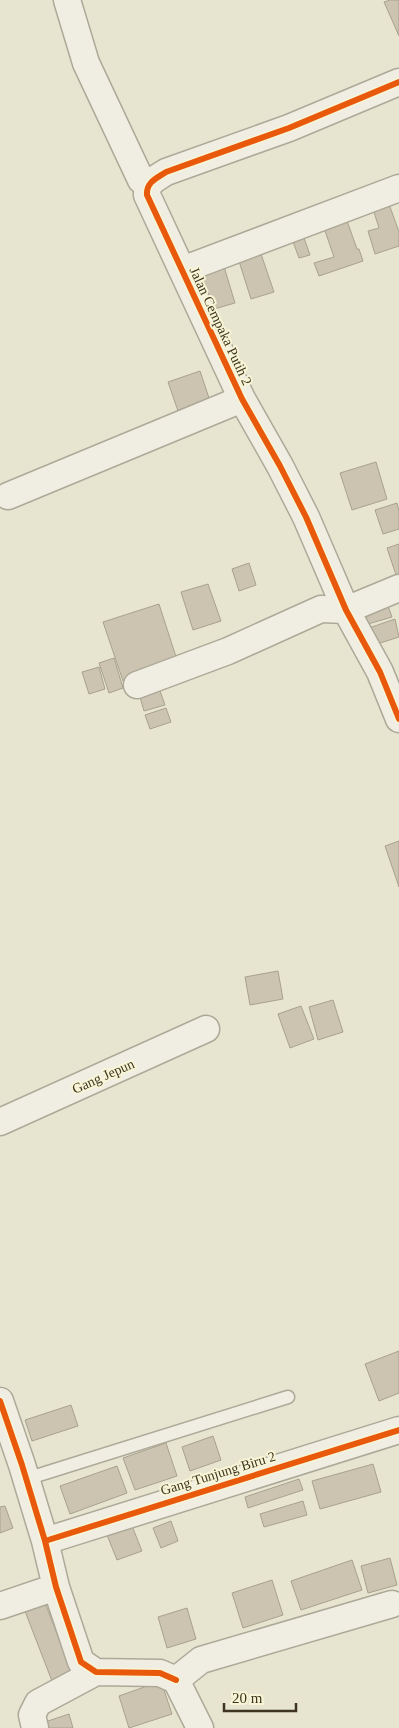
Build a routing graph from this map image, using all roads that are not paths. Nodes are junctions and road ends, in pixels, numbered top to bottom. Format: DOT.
graph roads {
  1 [pos="67,0"];
  2 [pos="399,82"];
  3 [pos="148,186"];
  4 [pos="399,188"];
  5 [pos="182,270"];
  6 [pos="242,399"];
  7 [pos="8,496"];
  8 [pos="399,588"];
  9 [pos="346,610"];
  10 [pos="137,685"];
  11 [pos="399,719"];
  12 [pos="206,1029"];
  13 [pos="0,1122"];
  14 [pos="288,1396"];
  15 [pos="0,1401"];
  16 [pos="399,1430"];
  17 [pos="16,1472"];
  18 [pos="45,1541"];
  19 [pos="56,1587"];
  20 [pos="392,1604"];
  21 [pos="0,1606"];
  22 [pos="96,1672"];
  23 [pos="176,1680"];
  24 [pos="35,1728"];
  25 [pos="200,1728"];
  1 -- 3 [label="street"];
  2 -- 3 [label="street"];
  3 -- 5 [label="street, Jalan Cempaka Putih 2"];
  4 -- 5 [label="street"];
  5 -- 6 [label="street, Jalan Cempaka Putih 2"];
  6 -- 7 [label="street"];
  6 -- 9 [label="street, Jalan Cempaka Putih 2"];
  8 -- 9 [label="street"];
  9 -- 10 [label="street"];
  9 -- 11 [label="street, Jalan Cempaka Putih 2"];
  12 -- 13 [label="street, Gang Jepun"];
  14 -- 17 [label="lane"];
  15 -- 17 [label="street"];
  16 -- 18 [label="street, Gang Tunjung Biru 2"];
  17 -- 18 [label="street"];
  18 -- 19 [label="street"];
  19 -- 21 [label="street"];
  19 -- 22 [label="street"];
  20 -- 23 [label="street"];
  22 -- 23 [label="street"];
  22 -- 24 [label="street"];
  23 -- 25 [label="street"];
}
